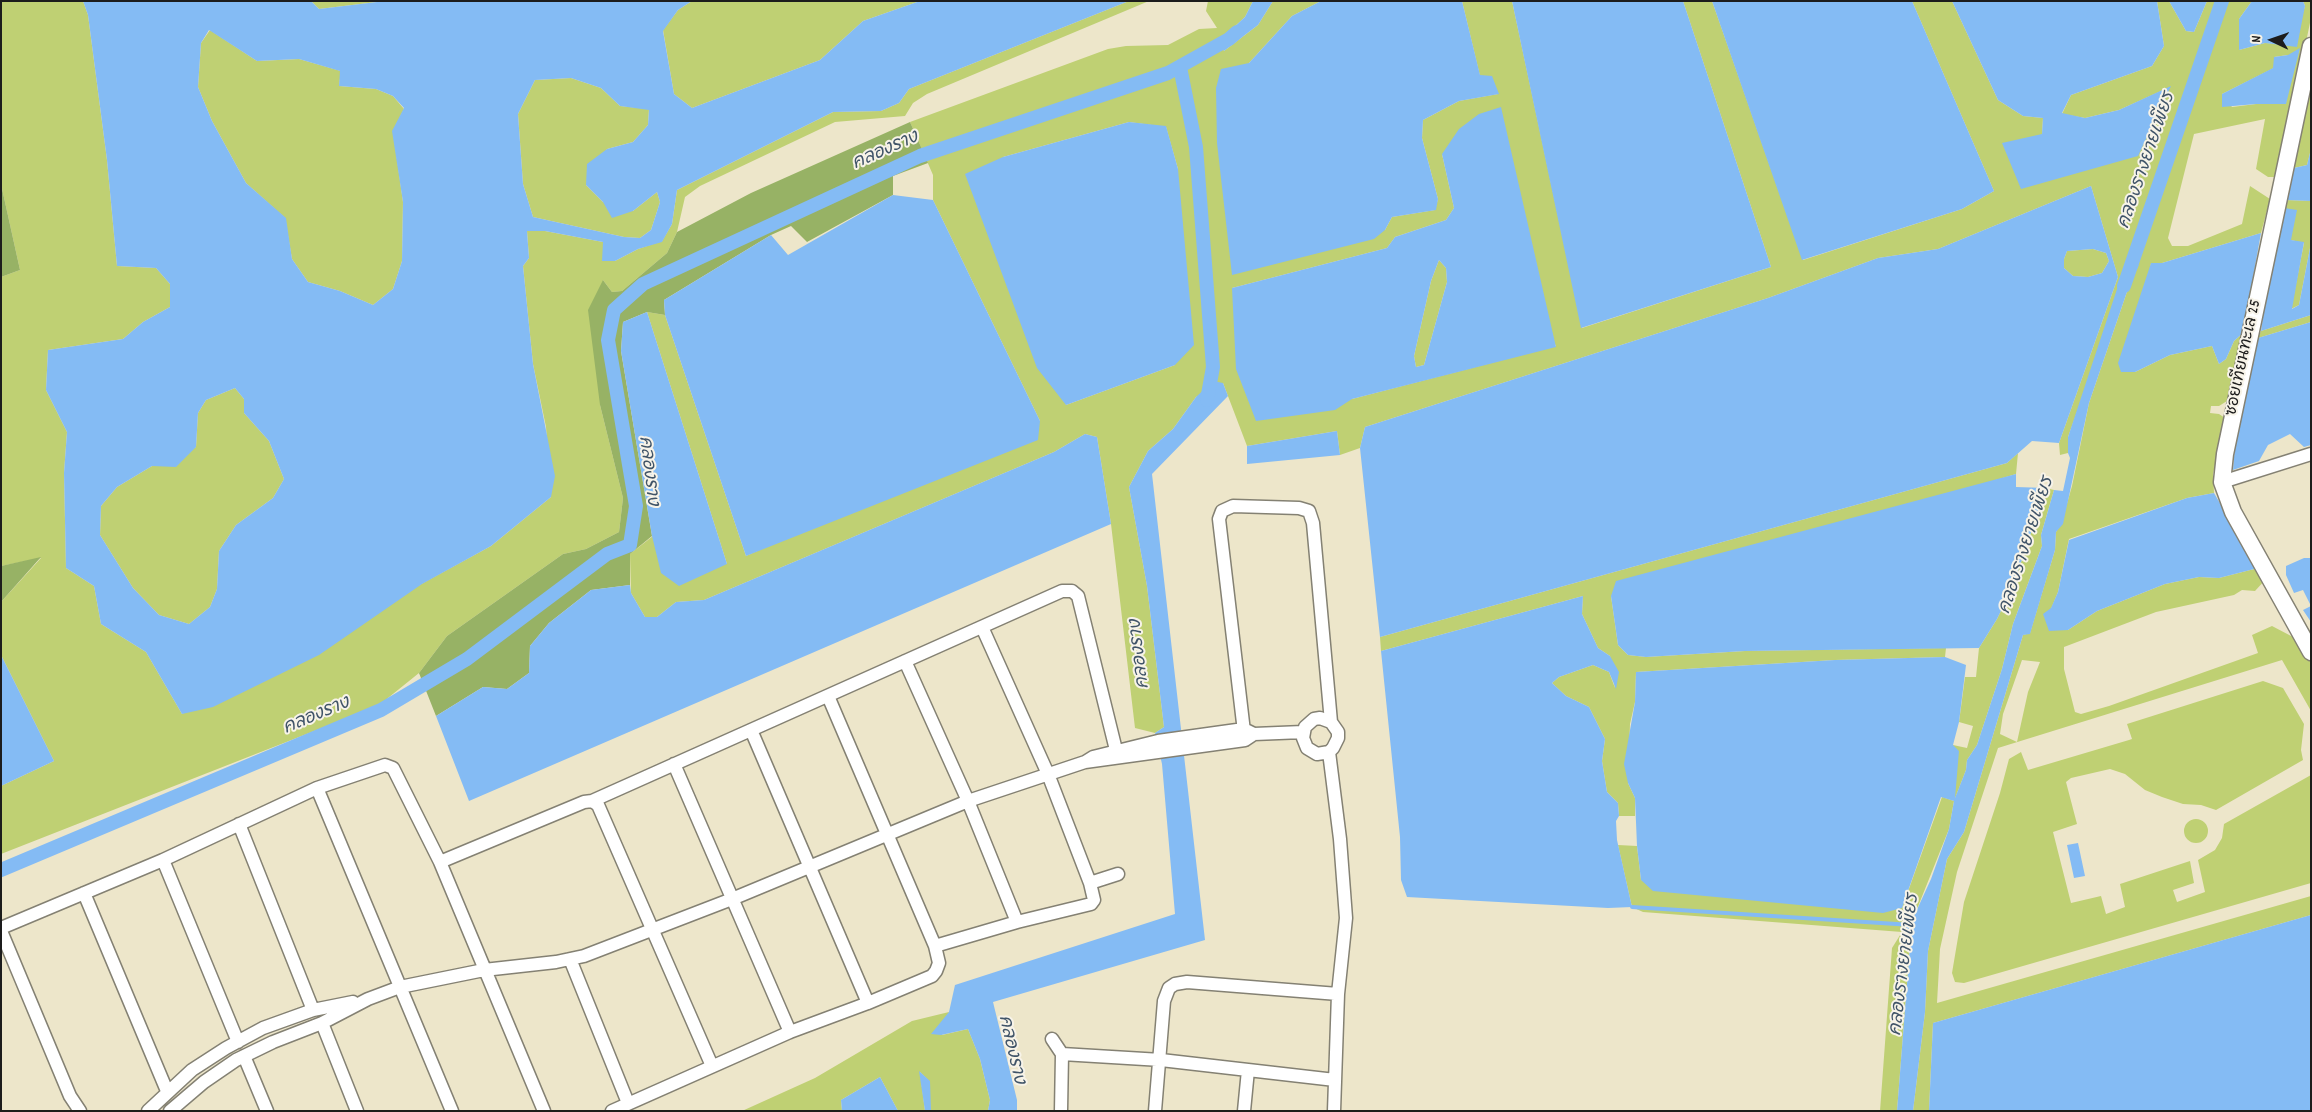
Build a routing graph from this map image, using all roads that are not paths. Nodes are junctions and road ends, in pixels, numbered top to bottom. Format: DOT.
graph roads {
  1 [pos="2311,46"];
  2 [pos="2311,454"];
  3 [pos="2222,482"];
  4 [pos="982,627"];
  5 [pos="2311,652"];
  6 [pos="905,661"];
  7 [pos="828,696"];
  8 [pos="1331,722"];
  9 [pos="751,730"];
  10 [pos="1303,732"];
  11 [pos="1248,735"];
  12 [pos="1158,747"];
  13 [pos="1116,750"];
  14 [pos="1328,752"];
  15 [pos="1086,762"];
  16 [pos="674,764"];
  17 [pos="1048,774"];
  18 [pos="317,788"];
  19 [pos="592,801"];
  20 [pos="968,801"];
  21 [pos="239,824"];
  22 [pos="889,834"];
  23 [pos="163,860"];
  24 [pos="440,862"];
  25 [pos="811,867"];
  26 [pos="1118,874"];
  27 [pos="1090,883"];
  28 [pos="84,893"];
  29 [pos="732,899"];
  30 [pos="1017,922"];
  31 [pos="1,929"];
  32 [pos="653,929"];
  33 [pos="935,946"];
  34 [pos="570,959"];
  35 [pos="484,970"];
  36 [pos="400,987"];
  37 [pos="1338,994"];
  38 [pos="368,999"];
  39 [pos="868,1003"];
  40 [pos="313,1010"];
  41 [pos="322,1023"];
  42 [pos="790,1032"];
  43 [pos="1052,1039"];
  44 [pos="238,1042"];
  45 [pos="1062,1054"];
  46 [pos="244,1056"];
  47 [pos="1161,1060"];
  48 [pos="712,1066"];
  49 [pos="1248,1070"];
  50 [pos="1335,1080"];
  51 [pos="167,1091"];
  52 [pos="628,1103"];
  53 [pos="80,1111"];
  54 [pos="148,1111"];
  55 [pos="170,1111"];
  56 [pos="267,1111"];
  57 [pos="357,1111"];
  58 [pos="452,1111"];
  59 [pos="544,1111"];
  60 [pos="612,1111"];
  61 [pos="1061,1111"];
  62 [pos="1155,1111"];
  63 [pos="1244,1111"];
  64 [pos="1334,1111"];
  1 -- 3 [label="street, ซอยเทียนทะเล 25"];
  2 -- 3 [label="street"];
  3 -- 5 [label="street, ซอยเทียนทะเล 25"];
  4 -- 6 [label="street"];
  4 -- 13 [label="street"];
  4 -- 17 [label="street"];
  6 -- 7 [label="street"];
  6 -- 20 [label="street"];
  7 -- 9 [label="street"];
  7 -- 22 [label="street"];
  8 -- 10 [label="street"];
  8 -- 11 [label="street"];
  8 -- 14 [label="street"];
  9 -- 16 [label="street"];
  9 -- 25 [label="street"];
  10 -- 11 [label="street"];
  10 -- 14 [label="street"];
  11 -- 12 [label="street"];
  12 -- 13 [label="street"];
  12 -- 15 [label="street"];
  13 -- 15 [label="street"];
  14 -- 37 [label="street"];
  15 -- 17 [label="street"];
  16 -- 19 [label="street"];
  16 -- 29 [label="street"];
  17 -- 20 [label="street"];
  17 -- 27 [label="street"];
  18 -- 21 [label="street"];
  18 -- 24 [label="street"];
  18 -- 36 [label="street"];
  19 -- 24 [label="street"];
  19 -- 32 [label="street"];
  20 -- 22 [label="street"];
  20 -- 30 [label="street"];
  21 -- 23 [label="street"];
  21 -- 40 [label="street"];
  22 -- 25 [label="street"];
  22 -- 33 [label="street"];
  23 -- 28 [label="street"];
  23 -- 44 [label="street"];
  24 -- 35 [label="street"];
  25 -- 29 [label="street"];
  25 -- 39 [label="street"];
  26 -- 27 [label="street"];
  27 -- 30 [label="street"];
  28 -- 31 [label="street"];
  28 -- 51 [label="street"];
  29 -- 32 [label="street"];
  29 -- 42 [label="street"];
  30 -- 33 [label="street"];
  31 -- 53 [label="street"];
  32 -- 34 [label="street"];
  32 -- 48 [label="street"];
  33 -- 39 [label="street"];
  34 -- 35 [label="street"];
  34 -- 52 [label="street"];
  35 -- 36 [label="street"];
  35 -- 59 [label="street"];
  36 -- 38 [label="street"];
  36 -- 58 [label="street"];
  37 -- 47 [label="street"];
  37 -- 50 [label="street"];
  38 -- 40 [label="street"];
  38 -- 41 [label="street"];
  39 -- 42 [label="street"];
  40 -- 44 [label="street"];
  41 -- 46 [label="street"];
  41 -- 57 [label="street"];
  42 -- 48 [label="street"];
  43 -- 45 [label="street"];
  44 -- 51 [label="street"];
  45 -- 47 [label="street"];
  45 -- 61 [label="street"];
  46 -- 55 [label="street"];
  46 -- 56 [label="street"];
  47 -- 49 [label="street"];
  47 -- 62 [label="street"];
  48 -- 52 [label="street"];
  49 -- 50 [label="street"];
  49 -- 63 [label="street"];
  50 -- 64 [label="street"];
  51 -- 54 [label="street"];
  52 -- 60 [label="street"];
}
